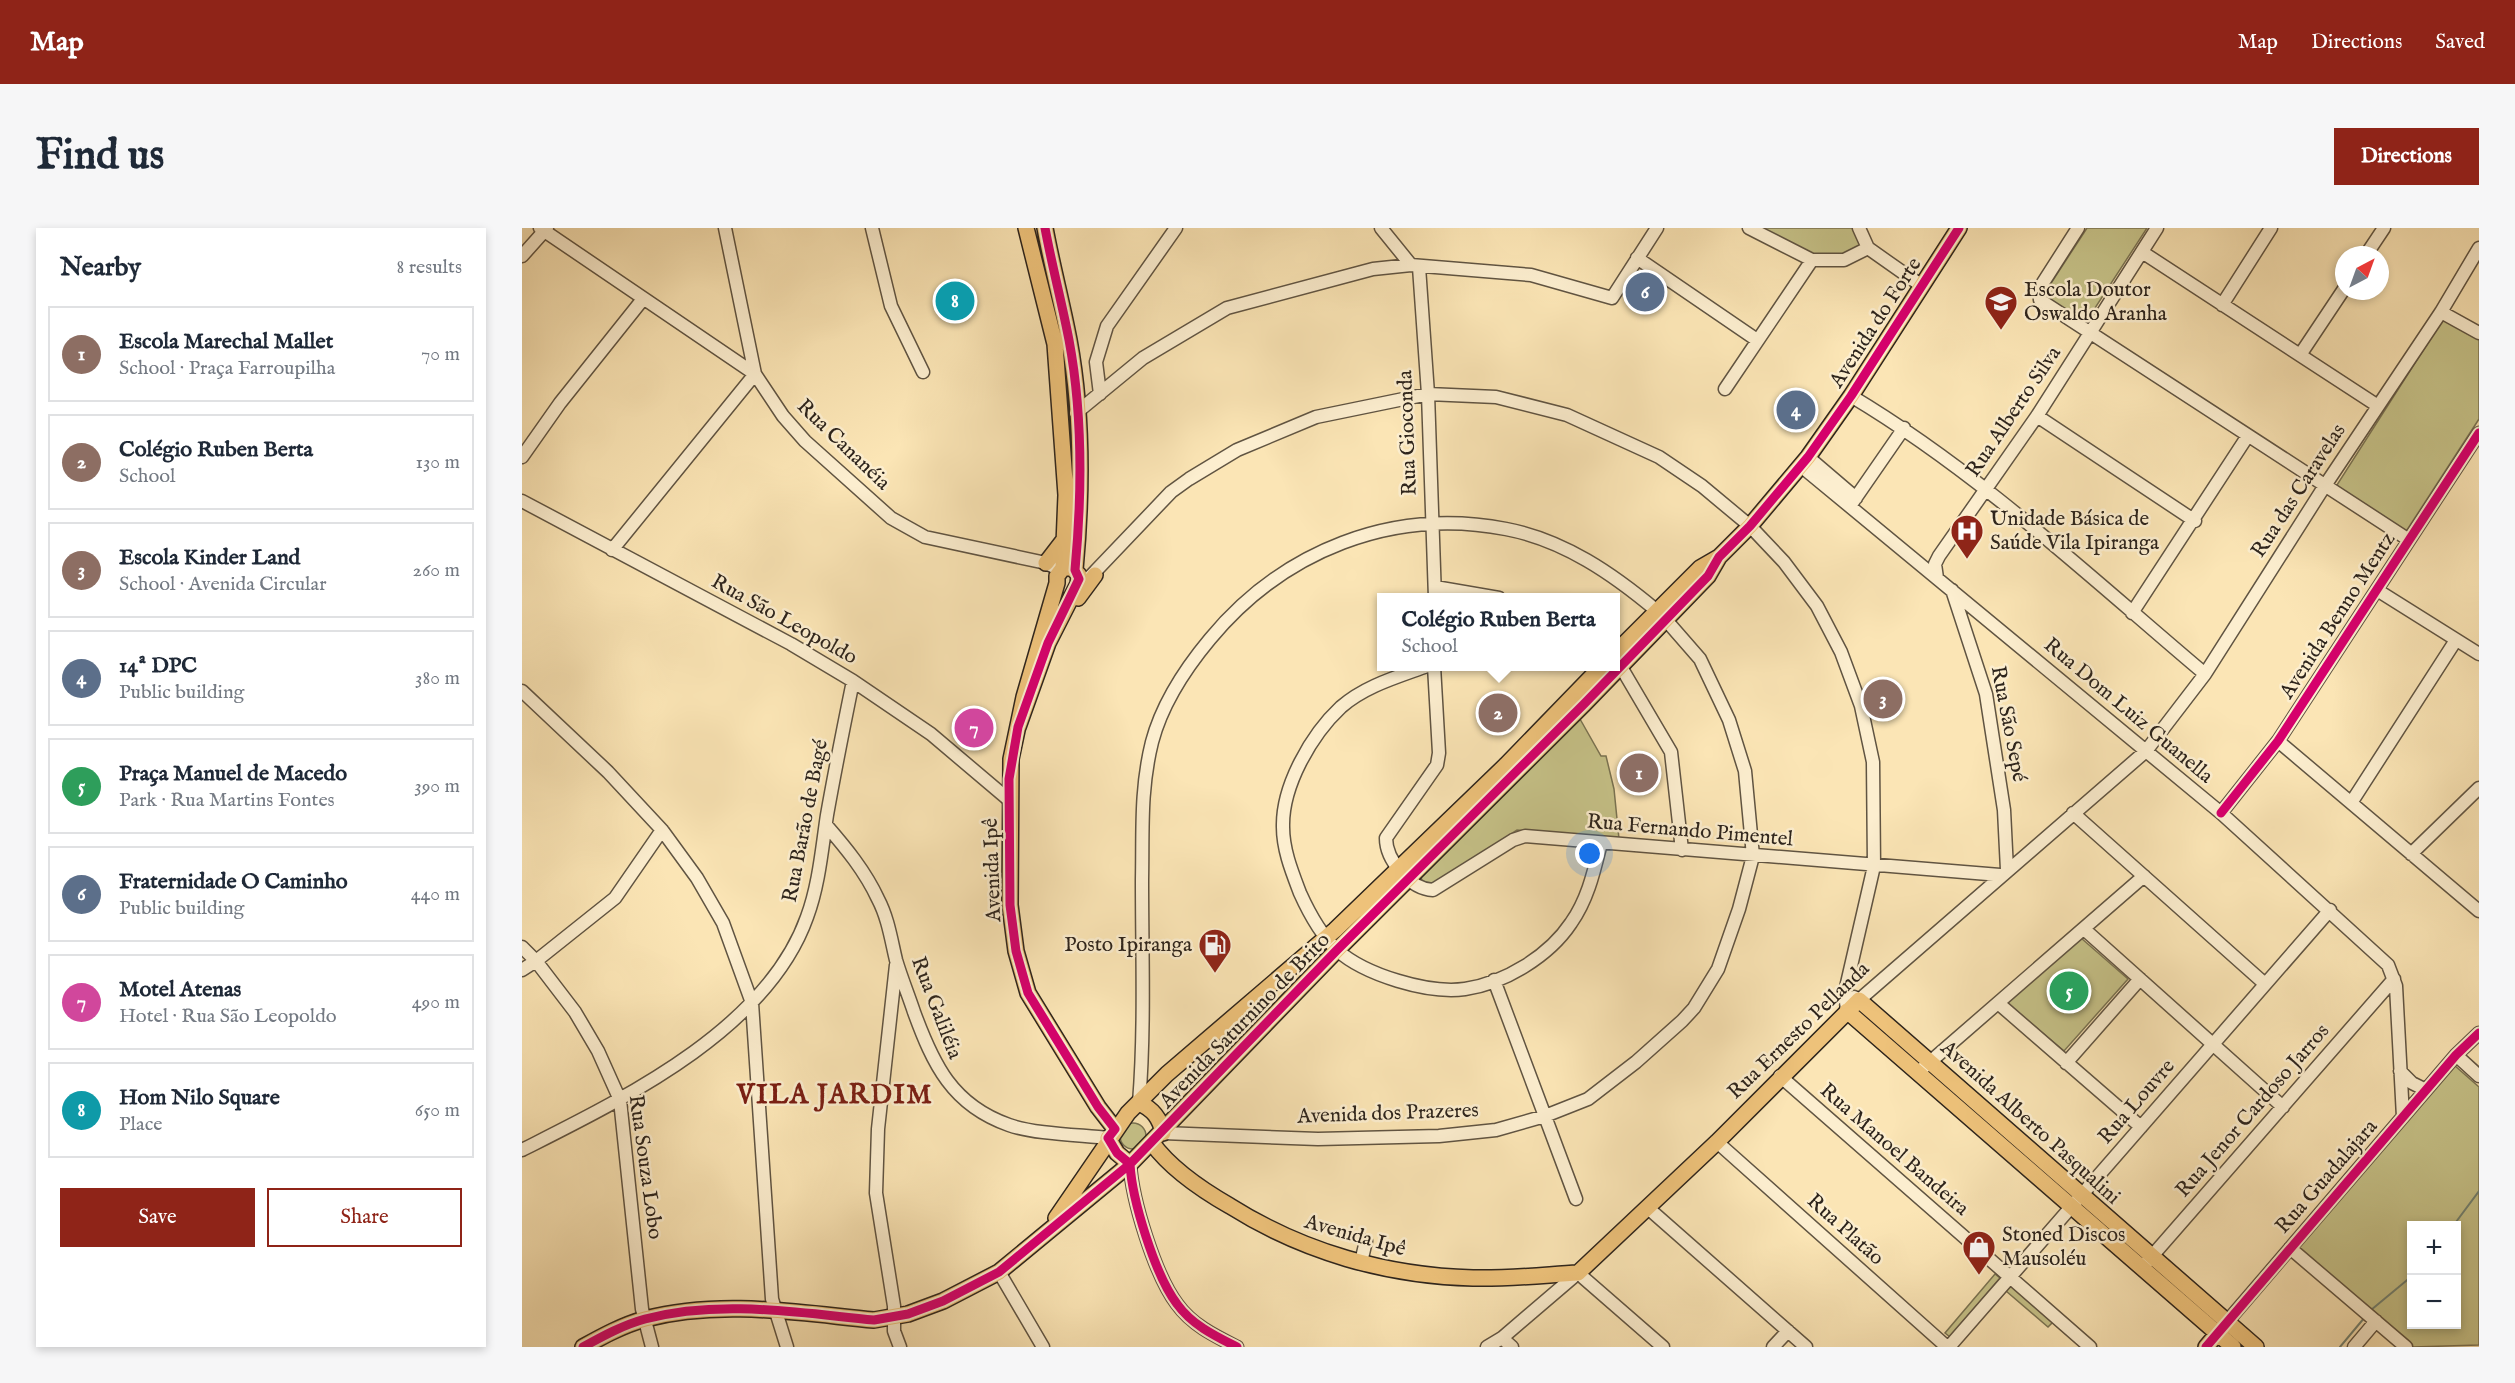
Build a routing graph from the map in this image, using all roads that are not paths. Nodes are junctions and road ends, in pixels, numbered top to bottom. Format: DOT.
graph roads {
  1 [pos="725,228"];
  2 [pos="872,228"];
  3 [pos="1026,228"];
  4 [pos="1045,228"];
  5 [pos="1176,228"];
  6 [pos="1381,228"];
  7 [pos="1657,228"];
  8 [pos="1749,228"];
  9 [pos="1859,228"];
  10 [pos="1959,228"];
  11 [pos="2078,228"];
  12 [pos="2157,228"];
  13 [pos="2271,228"];
  14 [pos="2384,228"];
  15 [pos="544,229"];
  16 [pos="2372,246"];
  17 [pos="1868,248"];
  18 [pos="2479,248"];
  19 [pos="2142,252"];
  20 [pos="522,256"];
  21 [pos="1637,258"];
  22 [pos="1812,260"];
  23 [pos="1415,266"];
  24 [pos="1922,286"];
  25 [pos="643,299"];
  26 [pos="2337,300"];
  27 [pos="2222,305"];
  28 [pos="2441,312"];
  29 [pos="2090,333"];
  30 [pos="2479,333"];
  31 [pos="1757,340"];
  32 [pos="2300,355"];
  33 [pos="923,372"];
  34 [pos="755,374"];
  35 [pos="1725,388"];
  36 [pos="1100,394"];
  37 [pos="1428,394"];
  38 [pos="1851,396"];
  39 [pos="2378,406"];
  40 [pos="1076,413"];
  41 [pos="2037,416"];
  42 [pos="1904,428"];
  43 [pos="2479,433"];
  44 [pos="2247,437"];
  45 [pos="522,457"];
  46 [pos="1804,461"];
  47 [pos="2324,487"];
  48 [pos="1985,490"];
  49 [pos="522,501"];
  50 [pos="1853,502"];
  51 [pos="2195,520"];
  52 [pos="1431,523"];
  53 [pos="1750,526"];
  54 [pos="2409,540"];
  55 [pos="612,550"];
  56 [pos="1939,556"];
  57 [pos="1919,563"];
  58 [pos="1097,573"];
  59 [pos="1066,575"];
  60 [pos="1937,578"];
  61 [pos="1952,589"];
  62 [pos="2377,590"];
  63 [pos="1435,592"];
  64 [pos="2132,613"];
  65 [pos="1064,614"];
  66 [pos="1661,615"];
  67 [pos="2456,640"];
  68 [pos="2479,654"];
  69 [pos="1620,656"];
  70 [pos="1620,664"];
  71 [pos="1414,671"];
  72 [pos="1434,671"];
  73 [pos="1597,671"];
  74 [pos="1605,671"];
  75 [pos="2205,674"];
  76 [pos="854,681"];
  77 [pos="522,691"];
  78 [pos="1018,727"];
  79 [pos="2278,741"];
  80 [pos="2146,751"];
  81 [pos="2479,788"];
  82 [pos="1009,800"];
  83 [pos="2351,803"];
  84 [pos="2073,813"];
  85 [pos="2221,813"];
  86 [pos="826,825"];
  87 [pos="662,830"];
  88 [pos="1601,843"];
  89 [pos="1682,850"];
  90 [pos="2411,854"];
  91 [pos="1753,856"];
  92 [pos="1874,866"];
  93 [pos="1404,873"];
  94 [pos="2003,873"];
  95 [pos="2144,876"];
  96 [pos="2330,910"];
  97 [pos="2479,911"];
  98 [pos="2084,929"];
  99 [pos="1326,938"];
  100 [pos="522,947"];
  101 [pos="1337,950"];
  102 [pos="536,961"];
  103 [pos="897,962"];
  104 [pos="522,970"];
  105 [pos="2140,979"];
  106 [pos="2394,979"];
  107 [pos="1494,980"];
  108 [pos="2265,984"];
  109 [pos="1845,992"];
  110 [pos="1859,1000"];
  111 [pos="752,1003"];
  112 [pos="1998,1003"];
  113 [pos="1847,1011"];
  114 [pos="2479,1032"];
  115 [pos="2213,1044"];
  116 [pos="2456,1055"];
  117 [pos="2066,1063"];
  118 [pos="1923,1067"];
  119 [pos="2400,1071"];
  120 [pos="1780,1076"];
  121 [pos="2479,1076"];
  122 [pos="1088,1090"];
  123 [pos="2426,1090"];
  124 [pos="620,1100"];
  125 [pos="2283,1107"];
  126 [pos="1133,1108"];
  127 [pos="1545,1116"];
  128 [pos="2403,1117"];
  129 [pos="2141,1127"];
  130 [pos="1112,1133"];
  131 [pos="1157,1138"];
  132 [pos="1717,1142"];
  133 [pos="522,1150"];
  134 [pos="1130,1164"];
  135 [pos="1576,1199"];
  136 [pos="2075,1201"];
  137 [pos="1648,1208"];
  138 [pos="1048,1230"];
  139 [pos="1365,1241"];
  140 [pos="2290,1248"];
  141 [pos="1361,1262"];
  142 [pos="2146,1263"];
  143 [pos="999,1272"];
  144 [pos="1578,1274"];
  145 [pos="2009,1276"];
  146 [pos="775,1311"];
  147 [pos="894,1318"];
  148 [pos="644,1319"];
  149 [pos="2376,1321"];
  150 [pos="2221,1328"];
  151 [pos="1788,1330"];
  152 [pos="1502,1338"];
  153 [pos="1941,1345"];
  154 [pos="583,1347"];
  155 [pos="652,1347"];
  156 [pos="787,1347"];
  157 [pos="900,1347"];
  158 [pos="1043,1347"];
  159 [pos="1237,1347"];
  160 [pos="1487,1347"];
  161 [pos="1512,1347"];
  162 [pos="1663,1347"];
  163 [pos="1773,1347"];
  164 [pos="1806,1347"];
  165 [pos="2090,1347"];
  166 [pos="2206,1347"];
  167 [pos="2232,1347"];
  168 [pos="2256,1347"];
  169 [pos="2354,1347"];
  170 [pos="2406,1347"];
  1 -- 34 [label="street, Rua Cananéia"];
  2 -- 33 [label="street"];
  3 -- 59 [label="main road"];
  4 -- 40 [label="main road"];
  5 -- 36 [label="street"];
  6 -- 23 [label="street"];
  7 -- 21 [label="street"];
  8 -- 22 [label="street"];
  9 -- 17 [label="street"];
  10 -- 24 [label="main road, Avenida do Forte"];
  11 -- 29 [label="street"];
  12 -- 19 [label="street, Rua Alberto Silva"];
  13 -- 27 [label="street"];
  14 -- 16 [label="street"];
  15 -- 20 [label="street"];
  15 -- 25 [label="street"];
  17 -- 22 [label="street"];
  17 -- 24 [label="street"];
  18 -- 28 [label="street, Rua das Caravelas"];
  19 -- 27 [label="street"];
  19 -- 29 [label="street, Rua Alberto Silva"];
  21 -- 23 [label="street"];
  21 -- 31 [label="street"];
  22 -- 31 [label="street"];
  23 -- 36 [label="street"];
  23 -- 37 [label="street, Rua Gioconda"];
  24 -- 38 [label="main road, Avenida do Forte"];
  25 -- 34 [label="street"];
  25 -- 45 [label="street"];
  26 -- 32 [label="street"];
  27 -- 32 [label="street"];
  28 -- 30 [label="street"];
  28 -- 39 [label="street, Rua das Caravelas"];
  29 -- 41 [label="street, Rua Alberto Silva"];
  29 -- 44 [label="street"];
  31 -- 35 [label="street"];
  32 -- 39 [label="street"];
  34 -- 55 [label="street"];
  34 -- 59 [label="street, Rua Cananéia"];
  36 -- 40 [label="street"];
  37 -- 52 [label="street, Rua Gioconda"];
  37 -- 53 [label="street"];
  37 -- 58 [label="street"];
  38 -- 42 [label="street"];
  38 -- 46 [label="main road, Avenida do Forte"];
  39 -- 47 [label="street, Rua das Caravelas"];
  40 -- 59 [label="main road"];
  41 -- 48 [label="street, Rua Alberto Silva"];
  41 -- 51 [label="street"];
  42 -- 48 [label="street"];
  42 -- 50 [label="street"];
  43 -- 54 [label="street, Avenida Benno Mentz"];
  44 -- 47 [label="street"];
  44 -- 51 [label="street"];
  46 -- 50 [label="street, Rua Dom Luiz Guanella"];
  46 -- 53 [label="main road, Avenida Saturnino de Brito"];
  47 -- 54 [label="street"];
  47 -- 75 [label="street, Rua das Caravelas"];
  48 -- 56 [label="street, Rua Alberto Silva"];
  48 -- 64 [label="street"];
  49 -- 55 [label="street, Rua São Leopoldo"];
  50 -- 57 [label="street, Rua Dom Luiz Guanella"];
  51 -- 64 [label="street"];
  52 -- 63 [label="street, Rua Gioconda"];
  52 -- 66 [label="street, Avenida dos Prazeres"];
  52 -- 126 [label="street, Avenida dos Prazeres"];
  53 -- 66 [label="main road, Avenida Saturnino de Brito"];
  53 -- 92 [label="street"];
  54 -- 62 [label="street, Avenida Benno Mentz"];
  55 -- 76 [label="street, Rua São Leopoldo"];
  56 -- 57 [label="street"];
  56 -- 60 [label="street, Rua Alberto Silva"];
  57 -- 60 [label="street, Rua Dom Luiz Guanella"];
  58 -- 59 [label="street"];
  58 -- 65 [label="main road"];
  59 -- 65 [label="main road, Avenida Ipê"];
  59 -- 78 [label="main road, Avenida Ipê"];
  60 -- 61 [label="street, Rua Dom Luiz Guanella"];
  61 -- 80 [label="street, Rua Dom Luiz Guanella"];
  61 -- 94 [label="street, Rua São Sepé"];
  62 -- 67 [label="street"];
  62 -- 79 [label="street, Avenida Benno Mentz"];
  64 -- 75 [label="street"];
  65 -- 78 [label="main road, Avenida Ipê"];
  66 -- 69 [label="main road, Avenida Saturnino de Brito"];
  66 -- 91 [label="street, Avenida dos Prazeres"];
  67 -- 68 [label="street"];
  67 -- 83 [label="street"];
  70 -- 89 [label="street"];
  71 -- 99 [label="street"];
  72 -- 93 [label="street"];
  73 -- 93 [label="main road, Avenida Saturnino de Brito"];
  74 -- 93 [label="main road, Avenida Saturnino de Brito"];
  75 -- 80 [label="street, Rua das Caravelas"];
  76 -- 82 [label="street, Rua São Leopoldo"];
  76 -- 86 [label="street, Rua Barão de Bagé"];
  77 -- 87 [label="street"];
  78 -- 82 [label="main road, Avenida Ipê"];
  79 -- 83 [label="street"];
  79 -- 85 [label="street, Avenida Benno Mentz"];
  80 -- 84 [label="street, Rua Ernesto Pellanda"];
  80 -- 85 [label="street, Rua Dom Luiz Guanella"];
  81 -- 90 [label="street"];
  82 -- 122 [label="main road, Avenida Ipê"];
  83 -- 90 [label="street"];
  84 -- 94 [label="street, Rua Ernesto Pellanda"];
  84 -- 95 [label="street"];
  85 -- 96 [label="street, Rua Dom Luiz Guanella"];
  86 -- 103 [label="street, Rua Galiléia"];
  86 -- 111 [label="street, Rua Barão de Bagé"];
  87 -- 102 [label="street"];
  87 -- 111 [label="street"];
  88 -- 89 [label="street, Rua Fernando Pimentel"];
  88 -- 93 [label="street, Rua Fernando Pimentel"];
  88 -- 107 [label="street"];
  89 -- 91 [label="street, Rua Fernando Pimentel"];
  90 -- 97 [label="street"];
  91 -- 92 [label="street, Rua Fernando Pimentel"];
  91 -- 127 [label="street, Avenida dos Prazeres"];
  92 -- 94 [label="street, Rua Fernando Pimentel"];
  92 -- 109 [label="street"];
  93 -- 99 [label="main road, Avenida Saturnino de Brito"];
  93 -- 101 [label="main road, Avenida Saturnino de Brito"];
  94 -- 110 [label="street, Rua Ernesto Pellanda"];
  95 -- 98 [label="street"];
  95 -- 108 [label="street"];
  96 -- 106 [label="street, Rua Dom Luiz Guanella"];
  96 -- 108 [label="street, Rua Louvre"];
  98 -- 105 [label="street"];
  98 -- 112 [label="street"];
  99 -- 101 [label="street"];
  99 -- 126 [label="main road, Avenida Saturnino de Brito"];
  100 -- 102 [label="street, Rua Souza Lobo"];
  101 -- 107 [label="street"];
  101 -- 131 [label="main road, Avenida Saturnino de Brito"];
  102 -- 104 [label="street"];
  102 -- 124 [label="street, Rua Souza Lobo"];
  103 -- 130 [label="street, Rua Galiléia"];
  103 -- 147 [label="street"];
  105 -- 115 [label="street"];
  105 -- 117 [label="street"];
  106 -- 119 [label="street"];
  106 -- 125 [label="street, Rua Jenor Cardoso Jarros"];
  107 -- 127 [label="street"];
  108 -- 115 [label="street, Rua Louvre"];
  109 -- 110 [label="street"];
  109 -- 113 [label="street"];
  110 -- 113 [label="main road, Rua Ernesto Pellanda"];
  110 -- 118 [label="main road, Avenida Alberto Pasqualini"];
  111 -- 124 [label="street, Rua Barão de Bagé"];
  111 -- 146 [label="street"];
  112 -- 117 [label="street"];
  112 -- 118 [label="street"];
  113 -- 118 [label="main road, Avenida Alberto Pasqualini"];
  113 -- 120 [label="main road, Rua Ernesto Pellanda"];
  114 -- 116 [label="street, Rua Guadalajara"];
  115 -- 125 [label="street"];
  115 -- 129 [label="street, Rua Louvre"];
  116 -- 121 [label="street"];
  116 -- 123 [label="street, Rua Guadalajara"];
  117 -- 129 [label="street"];
  118 -- 136 [label="main road, Avenida Alberto Pasqualini"];
  119 -- 123 [label="street"];
  119 -- 128 [label="street"];
  120 -- 132 [label="main road, Rua Ernesto Pellanda"];
  120 -- 145 [label="street, Rua Manoel Bandeira"];
  122 -- 126 [label="main road, Avenida Ipê"];
  122 -- 130 [label="main road, Avenida Ipê"];
  123 -- 128 [label="street, Rua Guadalajara"];
  124 -- 133 [label="street, Rua Barão de Bagé"];
  124 -- 148 [label="street, Rua Souza Lobo"];
  125 -- 142 [label="street, Rua Jenor Cardoso Jarros"];
  126 -- 130 [label="main road, Avenida Saturnino de Brito"];
  126 -- 131 [label="main road"];
  127 -- 131 [label="street, Avenida dos Prazeres"];
  127 -- 135 [label="street"];
  128 -- 140 [label="street, Rua Guadalajara"];
  129 -- 136 [label="street, Rua Louvre"];
  130 -- 134 [label="main road"];
  130 -- 138 [label="main road, Avenida Saturnino de Brito"];
  131 -- 134 [label="main road, Avenida Saturnino de Brito"];
  131 -- 141 [label="main road, Avenida Ipê"];
  132 -- 137 [label="main road, Rua Ernesto Pellanda"];
  132 -- 153 [label="street, Rua Platão"];
  134 -- 138 [label="main road, Avenida Saturnino de Brito"];
  134 -- 159 [label="street"];
  136 -- 142 [label="main road, Avenida Alberto Pasqualini"];
  136 -- 145 [label="street, Rua Louvre"];
  137 -- 144 [label="main road, Rua Ernesto Pellanda"];
  137 -- 151 [label="street"];
  138 -- 143 [label="main road, Avenida Saturnino de Brito"];
  139 -- 141 [label="street"];
  140 -- 149 [label="street"];
  140 -- 150 [label="street, Rua Guadalajara"];
  141 -- 144 [label="main road, Avenida Ipê"];
  142 -- 150 [label="main road, Avenida Alberto Pasqualini"];
  143 -- 147 [label="main road, Avenida Saturnino de Brito"];
  143 -- 158 [label="street"];
  144 -- 152 [label="street, Rua Ernesto Pellanda"];
  144 -- 162 [label="street"];
  145 -- 153 [label="street, Rua Louvre"];
  145 -- 165 [label="street, Rua Manoel Bandeira"];
  146 -- 147 [label="main road, Avenida Saturnino de Brito"];
  146 -- 148 [label="main road, Avenida Saturnino de Brito"];
  146 -- 156 [label="street"];
  147 -- 157 [label="street"];
  148 -- 154 [label="main road, Avenida Saturnino de Brito"];
  148 -- 155 [label="street, Rua Souza Lobo"];
  149 -- 169 [label="street"];
  149 -- 170 [label="street"];
  150 -- 166 [label="main road, Rua Guadalajara"];
  150 -- 167 [label="main road, Avenida Alberto Pasqualini"];
  150 -- 168 [label="main road, Avenida Alberto Pasqualini"];
  151 -- 163 [label="street"];
  151 -- 164 [label="street"];
  152 -- 160 [label="street, Rua Ernesto Pellanda"];
  152 -- 161 [label="street"];
}
